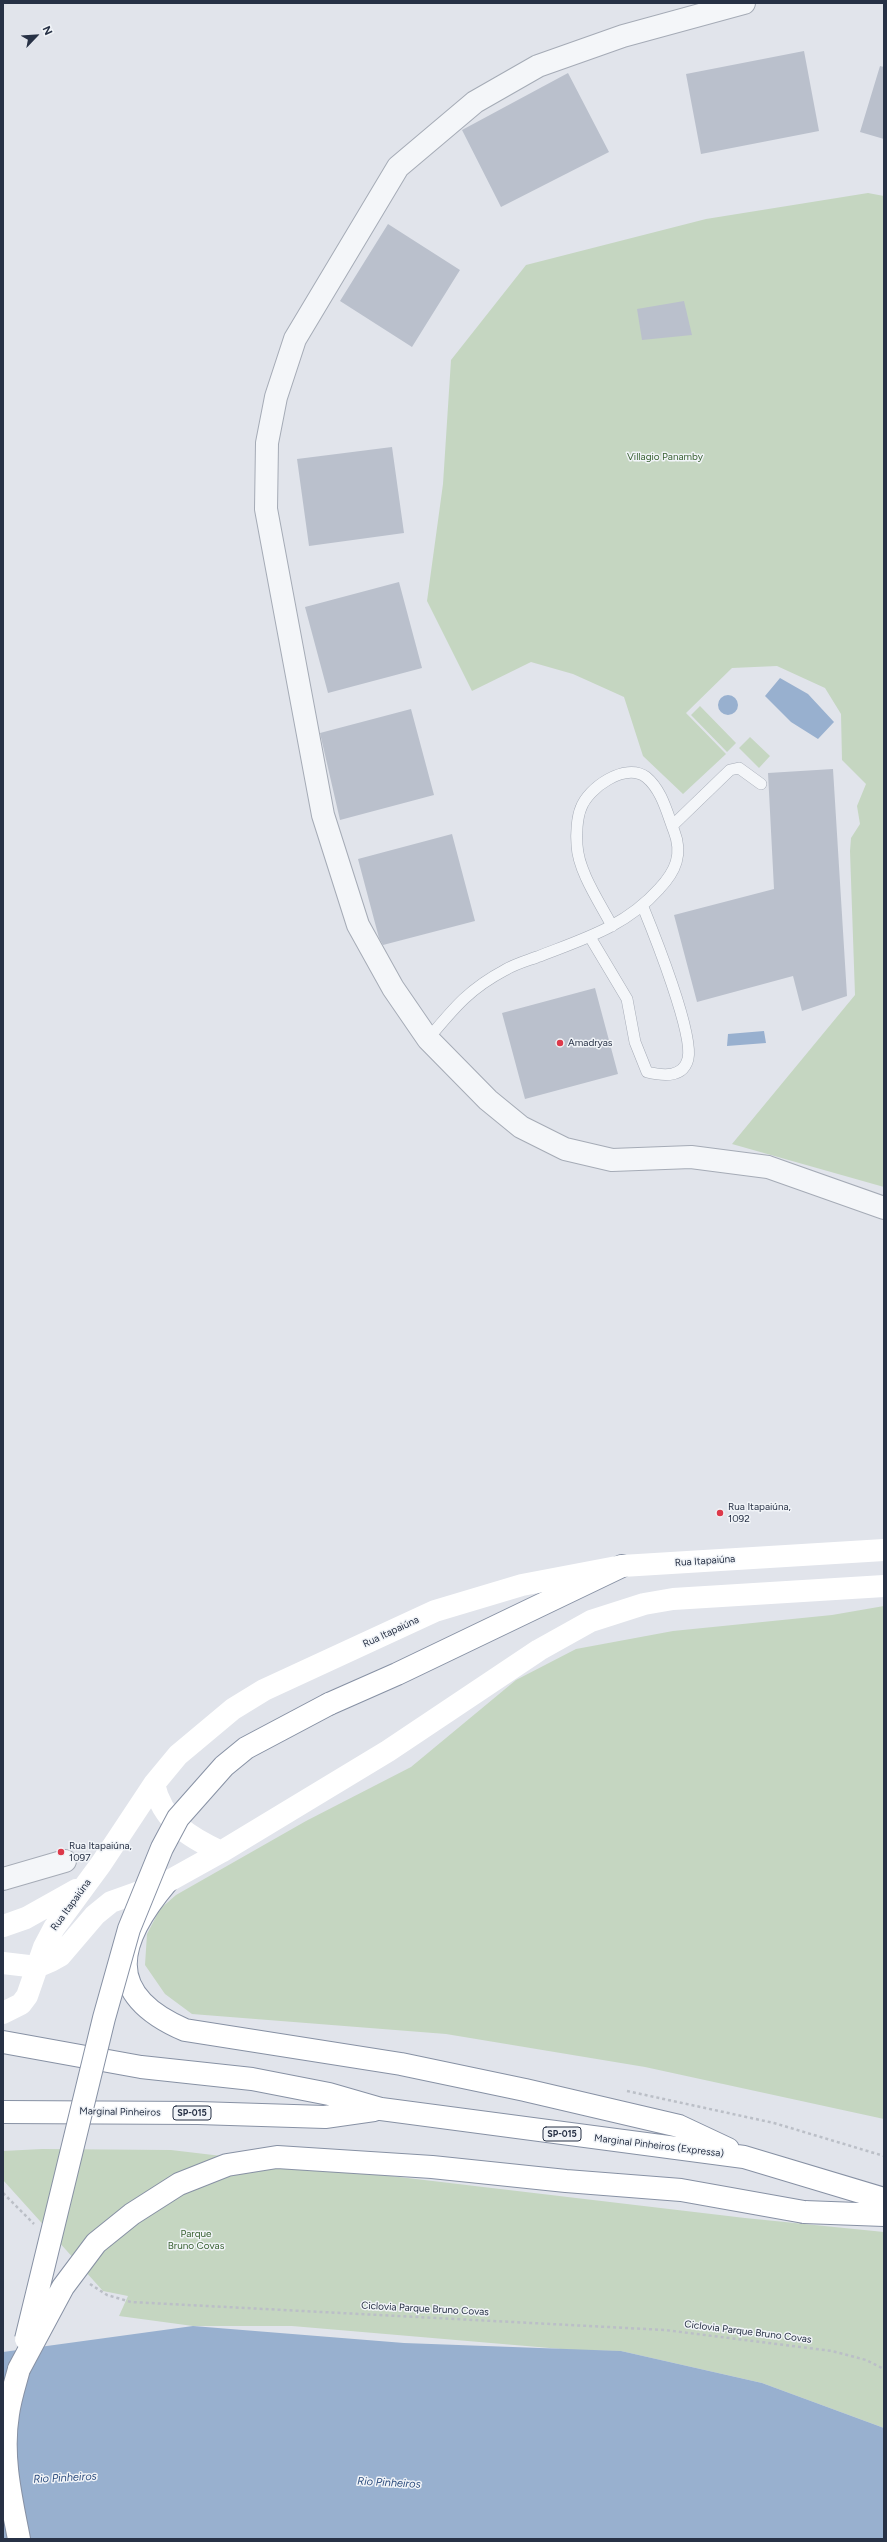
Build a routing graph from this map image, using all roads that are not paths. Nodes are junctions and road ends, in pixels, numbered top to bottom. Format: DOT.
graph roads {
  1 [pos="744,3"];
  2 [pos="761,784"];
  3 [pos="672,826"];
  4 [pos="643,907"];
  5 [pos="612,926"];
  6 [pos="590,937"];
  7 [pos="428,1039"];
  8 [pos="884,1208"];
  9 [pos="884,1550"];
  10 [pos="622,1566"];
  11 [pos="884,1586"];
  12 [pos="154,1784"];
  13 [pos="221,1852"];
  14 [pos="65,1861"];
  15 [pos="3,1879"];
  16 [pos="88,1881"];
  17 [pos="167,1882"];
  18 [pos="3,1926"];
  19 [pos="5,1963"];
  20 [pos="37,1967"];
  21 [pos="3,2008"];
  22 [pos="3,2013"];
  23 [pos="3,2042"];
  24 [pos="381,2109"];
  25 [pos="3,2112"];
  26 [pos="744,2157"];
  27 [pos="884,2199"];
  28 [pos="884,2215"];
  29 [pos="19,2369"];
  30 [pos="19,2539"];
  1 -- 7 [label="street"];
  2 -- 3 [label="lane"];
  3 -- 4 [label="lane"];
  3 -- 5 [label="lane"];
  4 -- 5 [label="lane"];
  4 -- 6 [label="lane"];
  5 -- 6 [label="lane"];
  6 -- 7 [label="lane"];
  7 -- 8 [label="street"];
  9 -- 10 [label="main road, Rua Itapaiúna"];
  10 -- 12 [label="main road, Rua Itapaiúna"];
  10 -- 29 [label="main road, bridge"];
  11 -- 13 [label="main road"];
  12 -- 13 [label="main road"];
  12 -- 16 [label="main road, Rua Itapaiúna"];
  13 -- 17 [label="main road"];
  14 -- 15 [label="street"];
  16 -- 18 [label="main road"];
  16 -- 20 [label="main road, Rua Itapaiúna"];
  17 -- 20 [label="main road"];
  17 -- 26 [label="main road"];
  19 -- 20 [label="main road"];
  19 -- 21 [label="main road"];
  20 -- 22 [label="main road, Rua Itapaiúna"];
  23 -- 24 [label="main road"];
  24 -- 25 [label="main road, Marginal Pinheiros / SP-015"];
  24 -- 26 [label="main road, Marginal Pinheiros (Expressa) / SP-015"];
  26 -- 27 [label="main road, Marginal Pinheiros (Expressa) / SP-015"];
  28 -- 29 [label="main road, bridge"];
  29 -- 30 [label="main road"];
}
